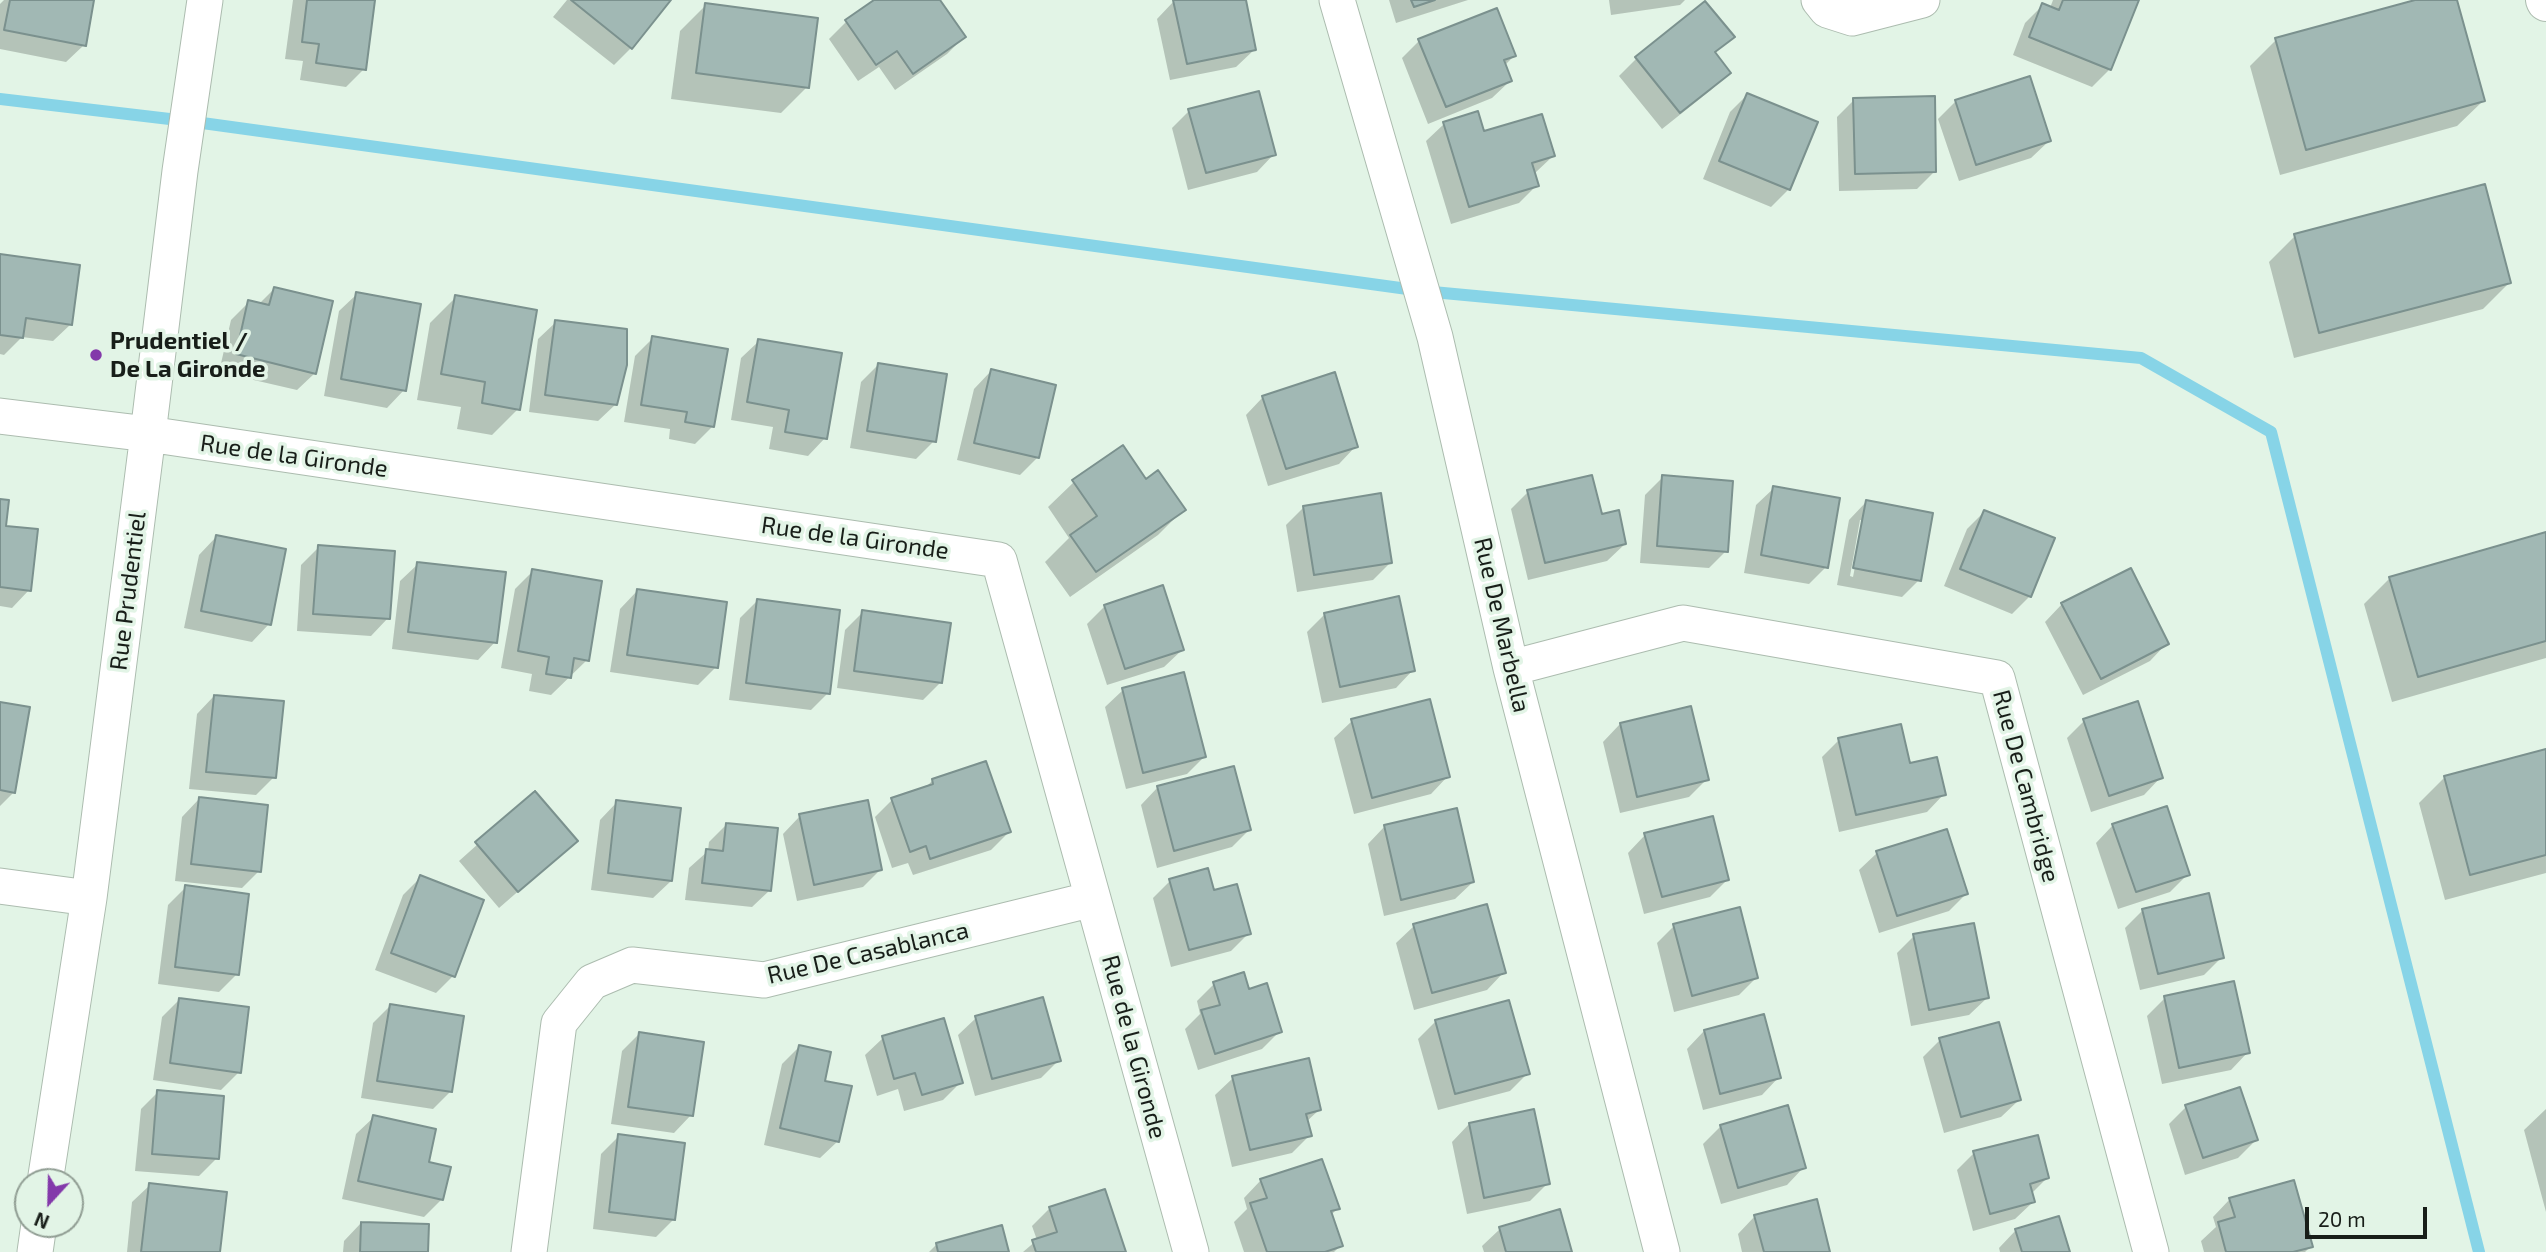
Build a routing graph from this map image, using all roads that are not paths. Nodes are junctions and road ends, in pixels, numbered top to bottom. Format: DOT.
graph roads {
  1 [pos="205,0"];
  2 [pos="1337,0"];
  3 [pos="1819,0"];
  4 [pos="1922,0"];
  5 [pos="0,416"];
  6 [pos="148,434"];
  7 [pos="1511,668"];
  8 [pos="0,886"];
  9 [pos="89,898"];
  10 [pos="1093,900"];
  11 [pos="47,1168"];
  12 [pos="529,1252"];
  13 [pos="1191,1252"];
  14 [pos="1661,1252"];
  15 [pos="2151,1252"];
  1 -- 6 [label="street, Rue Prudentiel"];
  2 -- 7 [label="street, Rue De Marbella"];
  3 -- 4 [label="street"];
  5 -- 6 [label="street, Rue de la Gironde"];
  6 -- 9 [label="street, Rue Prudentiel"];
  6 -- 10 [label="street, Rue de la Gironde"];
  7 -- 14 [label="street, Rue De Marbella"];
  7 -- 15 [label="street, Rue De Cambridge"];
  8 -- 9 [label="street"];
  9 -- 11 [label="street, Rue Prudentiel"];
  10 -- 12 [label="street, Rue De Casablanca"];
  10 -- 13 [label="street, Rue de la Gironde"];
}
